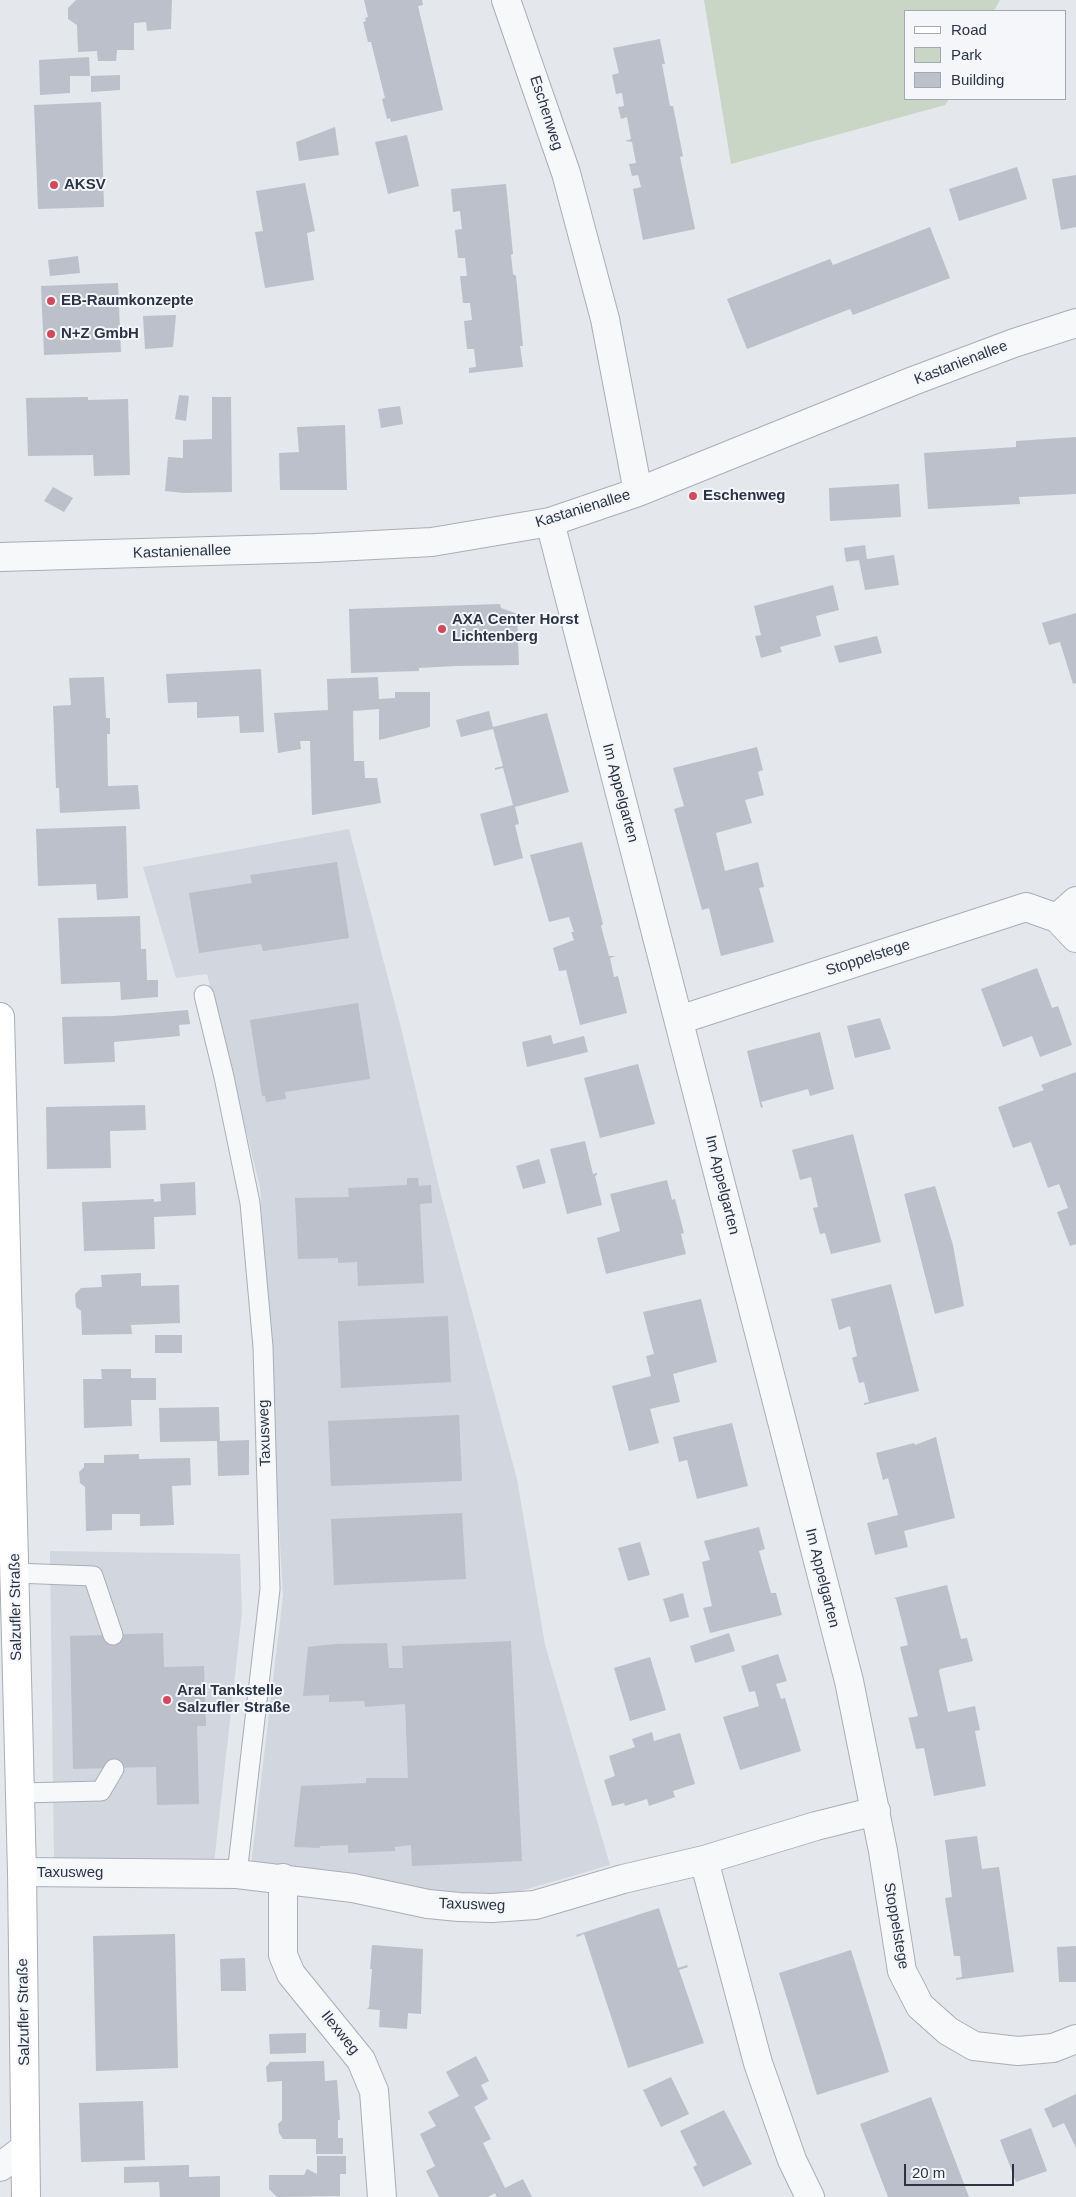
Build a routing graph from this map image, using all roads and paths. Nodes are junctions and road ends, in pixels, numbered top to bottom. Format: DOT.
graph roads {
  1 [pos="506,0"];
  2 [pos="1076,323"];
  3 [pos="638,492"];
  4 [pos="550,522"];
  5 [pos="0,557"];
  6 [pos="1066,910"];
  7 [pos="1076,938"];
  8 [pos="204,995"];
  9 [pos="0,1018"];
  10 [pos="679,1020"];
  11 [pos="15,1573"];
  12 [pos="113,1635"];
  13 [pos="114,1769"];
  14 [pos="20,1793"];
  15 [pos="876,1811"];
  16 [pos="884,1851"];
  17 [pos="704,1860"];
  18 [pos="22,1872"];
  19 [pos="237,1874"];
  20 [pos="282,1878"];
  21 [pos="1076,2039"];
  22 [pos="25,2148"];
  23 [pos="0,2166"];
  24 [pos="26,2197"];
  25 [pos="382,2197"];
  26 [pos="810,2197"];
  1 -- 3 [label="street, Eschenweg"];
  2 -- 3 [label="street, Kastanienallee"];
  3 -- 4 [label="street, Kastanienallee"];
  4 -- 5 [label="street, Kastanienallee"];
  4 -- 10 [label="street, Im Appelgarten"];
  6 -- 7 [label="street, Stoppelstege"];
  6 -- 10 [label="street, Stoppelstege"];
  8 -- 19 [label="lane, Taxusweg"];
  9 -- 11 [label="main road, Salzufler Straße"];
  10 -- 15 [label="street, Im Appelgarten"];
  11 -- 12 [label="lane"];
  11 -- 14 [label="main road, Salzufler Straße"];
  13 -- 14 [label="lane"];
  14 -- 18 [label="main road, Salzufler Straße"];
  15 -- 16 [label="street, Im Appelgarten"];
  15 -- 17 [label="street, Taxusweg"];
  16 -- 21 [label="street, Stoppelstege"];
  17 -- 20 [label="street, Taxusweg"];
  17 -- 26 [label="street"];
  18 -- 19 [label="street, Taxusweg"];
  18 -- 22 [label="main road, Salzufler Straße"];
  19 -- 20 [label="street, Taxusweg"];
  20 -- 25 [label="street, Ilexweg"];
  22 -- 23 [label="street"];
  22 -- 24 [label="main road, Salzufler Straße"];
}
